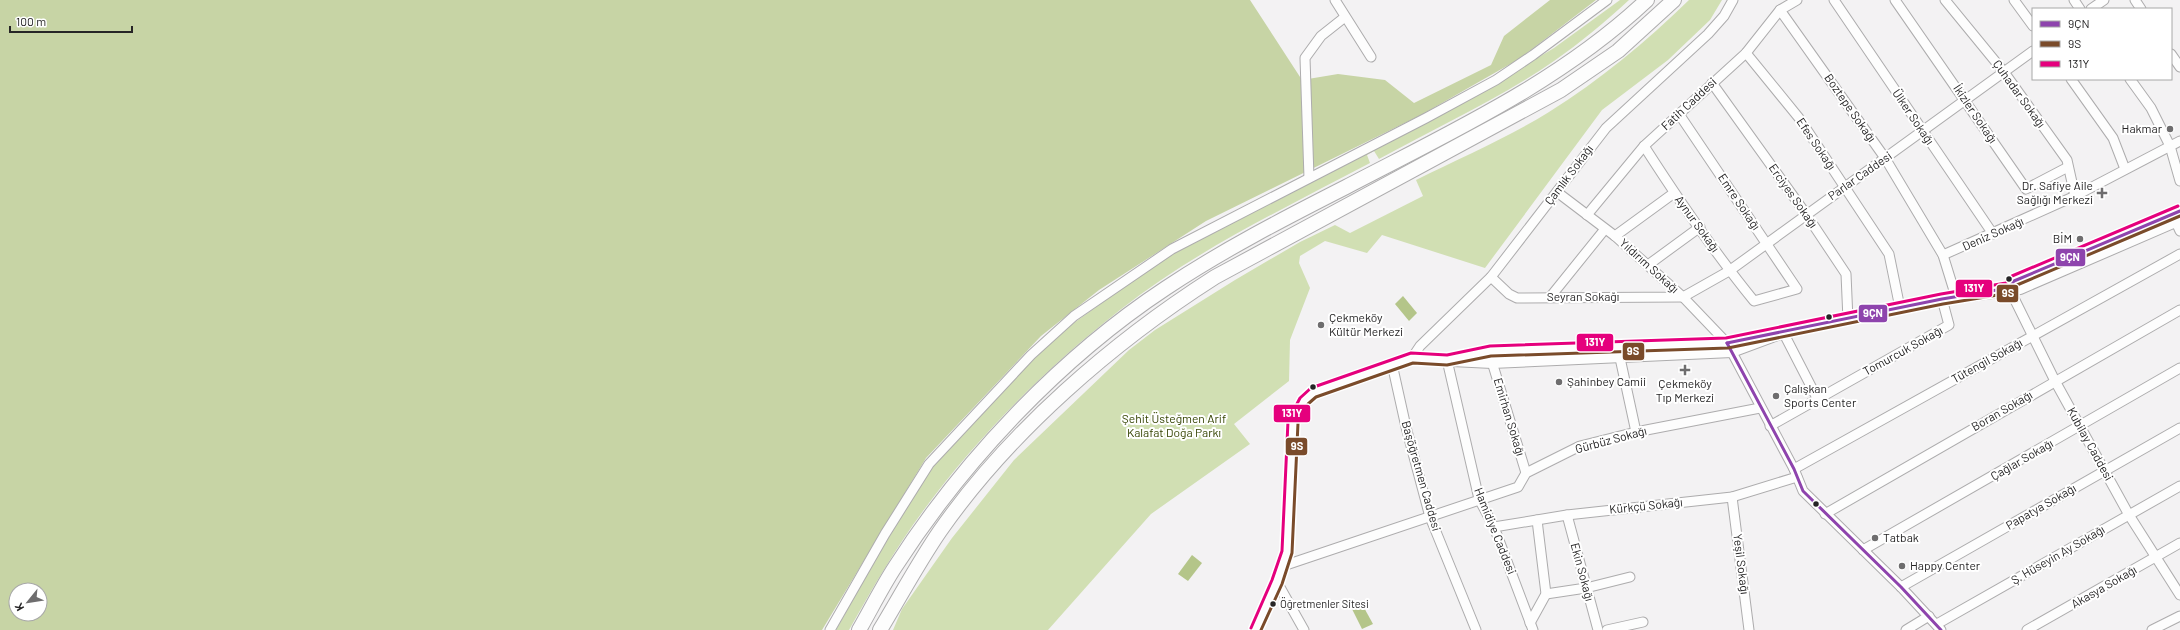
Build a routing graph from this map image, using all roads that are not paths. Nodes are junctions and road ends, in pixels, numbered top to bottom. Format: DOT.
graph roads {
  1 [pos="1334,0"];
  2 [pos="1607,0"];
  3 [pos="1647,0"];
  4 [pos="1674,0"];
  5 [pos="1733,0"];
  6 [pos="1834,0"];
  7 [pos="1895,0"];
  8 [pos="1945,0"];
  9 [pos="2014,0"];
  10 [pos="2104,0"];
  11 [pos="1791,1"];
  12 [pos="2092,8"];
  13 [pos="1780,10"];
  14 [pos="1345,16"];
  15 [pos="2032,25"];
  16 [pos="2032,52"];
  17 [pos="1746,53"];
  18 [pos="2172,55"];
  19 [pos="1371,57"];
  20 [pos="2180,67"];
  21 [pos="2004,72"];
  22 [pos="2072,80"];
  23 [pos="2131,80"];
  24 [pos="1712,83"];
  25 [pos="1965,99"];
  26 [pos="1679,114"];
  27 [pos="1923,131"];
  28 [pos="2180,141"];
  29 [pos="1644,146"];
  30 [pos="2170,146"];
  31 [pos="1885,158"];
  32 [pos="2068,167"];
  33 [pos="2125,169"];
  34 [pos="1309,178"];
  35 [pos="2180,181"];
  36 [pos="1844,186"];
  37 [pos="1556,192"];
  38 [pos="1674,193"];
  39 [pos="2075,196"];
  40 [pos="1806,214"];
  41 [pos="1587,215"];
  42 [pos="2179,219"];
  43 [pos="1700,227"];
  44 [pos="1605,229"];
  45 [pos="1993,234"];
  46 [pos="1615,236"];
  47 [pos="1767,243"];
  48 [pos="2180,254"];
  49 [pos="1944,256"];
  50 [pos="1648,265"];
  51 [pos="1730,271"];
  52 [pos="1491,276"];
  53 [pos="2009,288"];
  54 [pos="1551,296"];
  55 [pos="1683,297"];
  56 [pos="1956,297"];
  57 [pos="1942,299"];
  58 [pos="1754,300"];
  59 [pos="1900,308"];
  60 [pos="2180,310"];
  61 [pos="1848,320"];
  62 [pos="1783,332"];
  63 [pos="2033,335"];
  64 [pos="1729,347"];
  65 [pos="1412,358"];
  66 [pos="1620,358"];
  67 [pos="1447,360"];
  68 [pos="1492,362"];
  69 [pos="1392,364"];
  70 [pos="2180,368"];
  71 [pos="2055,381"];
  72 [pos="1817,398"];
  73 [pos="1760,408"];
  74 [pos="1770,426"];
  75 [pos="2081,426"];
  76 [pos="2180,428"];
  77 [pos="1636,432"];
  78 [pos="2105,471"];
  79 [pos="1526,473"];
  80 [pos="1795,473"];
  81 [pos="2180,486"];
  82 [pos="1732,497"];
  83 [pos="1479,499"];
  84 [pos="1825,514"];
  85 [pos="2129,514"];
  86 [pos="1567,515"];
  87 [pos="1430,517"];
  88 [pos="1537,520"];
  89 [pos="1494,527"];
  90 [pos="2180,544"];
  91 [pos="1863,550"];
  92 [pos="2156,557"];
  93 [pos="1283,566"];
  94 [pos="1630,577"];
  95 [pos="1277,582"];
  96 [pos="1901,587"];
  97 [pos="1586,588"];
  98 [pos="1546,594"];
  99 [pos="2180,595"];
  100 [pos="1929,616"];
  101 [pos="2180,616"];
  102 [pos="1643,622"];
  103 [pos="1532,626"];
  104 [pos="1939,627"];
  105 [pos="830,630"];
  106 [pos="859,630"];
  107 [pos="882,630"];
  108 [pos="1256,630"];
  109 [pos="1304,630"];
  110 [pos="1476,630"];
  111 [pos="1598,630"];
  112 [pos="1607,630"];
  113 [pos="1749,630"];
  114 [pos="1906,630"];
  115 [pos="2027,630"];
  116 [pos="2152,630"];
  1 -- 14 [label="street"];
  2 -- 34 [label="street"];
  3 -- 106 [label="highway"];
  4 -- 107 [label="highway"];
  5 -- 37 [label="street, Çamlık Sokağı"];
  6 -- 27 [label="street, Ülker Sokağı"];
  7 -- 25 [label="street, İkizler Sokağı"];
  8 -- 21 [label="street, Çuhadar Sokağı"];
  9 -- 15 [label="street"];
  10 -- 12 [label="street"];
  11 -- 13 [label="street, Fatih Caddesi"];
  13 -- 17 [label="street, Fatih Caddesi"];
  13 -- 31 [label="street, Boztepe Sokağı"];
  14 -- 19 [label="street"];
  14 -- 34 [label="street"];
  16 -- 21 [label="street, Parlar Caddesi"];
  17 -- 24 [label="street, Fatih Caddesi"];
  17 -- 36 [label="street, Efes Sokağı"];
  18 -- 20 [label="street"];
  21 -- 25 [label="street, Parlar Caddesi"];
  21 -- 32 [label="street, Çuhadar Sokağı"];
  22 -- 33 [label="street"];
  23 -- 30 [label="street"];
  24 -- 26 [label="street, Fatih Caddesi"];
  24 -- 40 [label="street, Erciyes Sokağı"];
  25 -- 27 [label="street, Parlar Caddesi"];
  25 -- 32 [label="street, İkizler Sokağı"];
  26 -- 29 [label="street, Fatih Caddesi"];
  26 -- 47 [label="street, Emre Sokağı"];
  27 -- 31 [label="street, Parlar Caddesi"];
  27 -- 45 [label="street, Ülker Sokağı"];
  28 -- 30 [label="street, Deniz Sokağı"];
  29 -- 38 [label="street, Aynur Sokağı"];
  29 -- 41 [label="street, Fatih Caddesi"];
  30 -- 33 [label="street, Deniz Sokağı"];
  30 -- 35 [label="street"];
  31 -- 36 [label="street, Parlar Caddesi"];
  31 -- 49 [label="street, Boztepe Sokağı"];
  32 -- 39 [label="street, Çuhadar Sokağı"];
  33 -- 39 [label="street, Deniz Sokağı"];
  34 -- 105 [label="street"];
  36 -- 40 [label="street, Parlar Caddesi"];
  36 -- 59 [label="street, Efes Sokağı"];
  37 -- 41 [label="street, Yıldırım Sokağı"];
  37 -- 52 [label="street, Çamlık Sokağı"];
  38 -- 43 [label="street, Aynur Sokağı"];
  38 -- 46 [label="street"];
  39 -- 45 [label="street, Deniz Sokağı"];
  40 -- 47 [label="street, Parlar Caddesi"];
  40 -- 61 [label="street, Erciyes Sokağı"];
  41 -- 44 [label="street, Yıldırım Sokağı"];
  42 -- 53 [label="main road"];
  43 -- 50 [label="street"];
  43 -- 51 [label="street, Aynur Sokağı"];
  44 -- 46 [label="street, Yıldırım Sokağı"];
  44 -- 54 [label="street"];
  45 -- 49 [label="street, Deniz Sokağı"];
  46 -- 50 [label="street, Yıldırım Sokağı"];
  47 -- 51 [label="street, Parlar Caddesi"];
  47 -- 58 [label="street, Emre Sokağı"];
  48 -- 63 [label="street, Tütengil Sokağı"];
  49 -- 56 [label="street, Boztepe Sokağı"];
  50 -- 55 [label="street, Yıldırım Sokağı"];
  51 -- 55 [label="street, Parlar Caddesi"];
  51 -- 58 [label="street, Aynur Sokağı"];
  52 -- 54 [label="street, Seyran Sokağı"];
  52 -- 65 [label="street, Çamlık Sokağı"];
  53 -- 56 [label="main road"];
  53 -- 63 [label="street, Kubilay Caddesi"];
  54 -- 55 [label="street, Seyran Sokağı"];
  55 -- 64 [label="street, Yıldırım Sokağı"];
  56 -- 57 [label="main road"];
  57 -- 59 [label="main road"];
  57 -- 72 [label="street, Tomurcuk Sokağı"];
  59 -- 61 [label="main road"];
  60 -- 71 [label="street, Boran Sokağı"];
  61 -- 62 [label="main road"];
  62 -- 64 [label="main road"];
  62 -- 72 [label="street"];
  63 -- 71 [label="street, Kubilay Caddesi"];
  63 -- 80 [label="street, Tütengil Sokağı"];
  64 -- 66 [label="main road"];
  64 -- 67 [label="main road"];
  64 -- 73 [label="street, Yıldırım Sokağı"];
  65 -- 67 [label="main road"];
  65 -- 69 [label="main road"];
  66 -- 68 [label="main road"];
  66 -- 77 [label="street"];
  67 -- 68 [label="main road"];
  67 -- 83 [label="street, Hamidiye Caddesi"];
  68 -- 79 [label="street, Emirhan Sokağı"];
  69 -- 87 [label="street, Başöğretmen Caddesi"];
  69 -- 93 [label="main road"];
  70 -- 75 [label="street, Çağlar Sokağı"];
  71 -- 75 [label="street, Kubilay Caddesi"];
  71 -- 84 [label="street, Boran Sokağı"];
  72 -- 74 [label="street, Tomurcuk Sokağı"];
  73 -- 74 [label="street, Yıldırım Sokağı"];
  73 -- 77 [label="street, Gürbüz Sokağı"];
  74 -- 80 [label="street, Yıldırım Sokağı"];
  75 -- 78 [label="street, Kubilay Caddesi"];
  75 -- 91 [label="street, Çağlar Sokağı"];
  76 -- 78 [label="street, Papatya Sokağı"];
  77 -- 79 [label="street, Gürbüz Sokağı"];
  78 -- 85 [label="street, Kubilay Caddesi"];
  78 -- 96 [label="street, Papatya Sokağı"];
  79 -- 83 [label="street, Gürbüz Sokağı"];
  80 -- 82 [label="street, Kürkçü Sokağı"];
  80 -- 84 [label="street, Yıldırım Sokağı"];
  81 -- 85 [label="street, Ş. Hüseyin Ay Sokağı"];
  82 -- 86 [label="street, Kürkçü Sokağı"];
  82 -- 113 [label="street, Yeşil Sokağı"];
  83 -- 87 [label="street, Gürbüz Sokağı"];
  83 -- 89 [label="street, Hamidiye Caddesi"];
  84 -- 91 [label="street, Yıldırım Sokağı"];
  85 -- 92 [label="street, Kubilay Caddesi"];
  85 -- 104 [label="street, Ş. Hüseyin Ay Sokağı"];
  86 -- 88 [label="street, Kürkçü Sokağı"];
  86 -- 97 [label="street, Ekin Sokağı"];
  87 -- 93 [label="street, Gürbüz Sokağı"];
  87 -- 110 [label="street, Başöğretmen Caddesi"];
  88 -- 89 [label="street, Kürkçü Sokağı"];
  88 -- 98 [label="street"];
  89 -- 103 [label="street, Hamidiye Caddesi"];
  90 -- 92 [label="street, Akasya Sokağı"];
  91 -- 96 [label="street, Yıldırım Sokağı"];
  92 -- 99 [label="street, Kubilay Caddesi"];
  92 -- 115 [label="street, Akasya Sokağı"];
  93 -- 95 [label="main road"];
  94 -- 97 [label="street"];
  95 -- 108 [label="main road"];
  95 -- 109 [label="street"];
  96 -- 100 [label="street, Yıldırım Sokağı"];
  97 -- 98 [label="street"];
  97 -- 111 [label="street, Ekin Sokağı"];
  98 -- 103 [label="street"];
  100 -- 104 [label="street, Yıldırım Sokağı"];
  100 -- 114 [label="street"];
  101 -- 116 [label="street"];
  102 -- 112 [label="street"];
}
